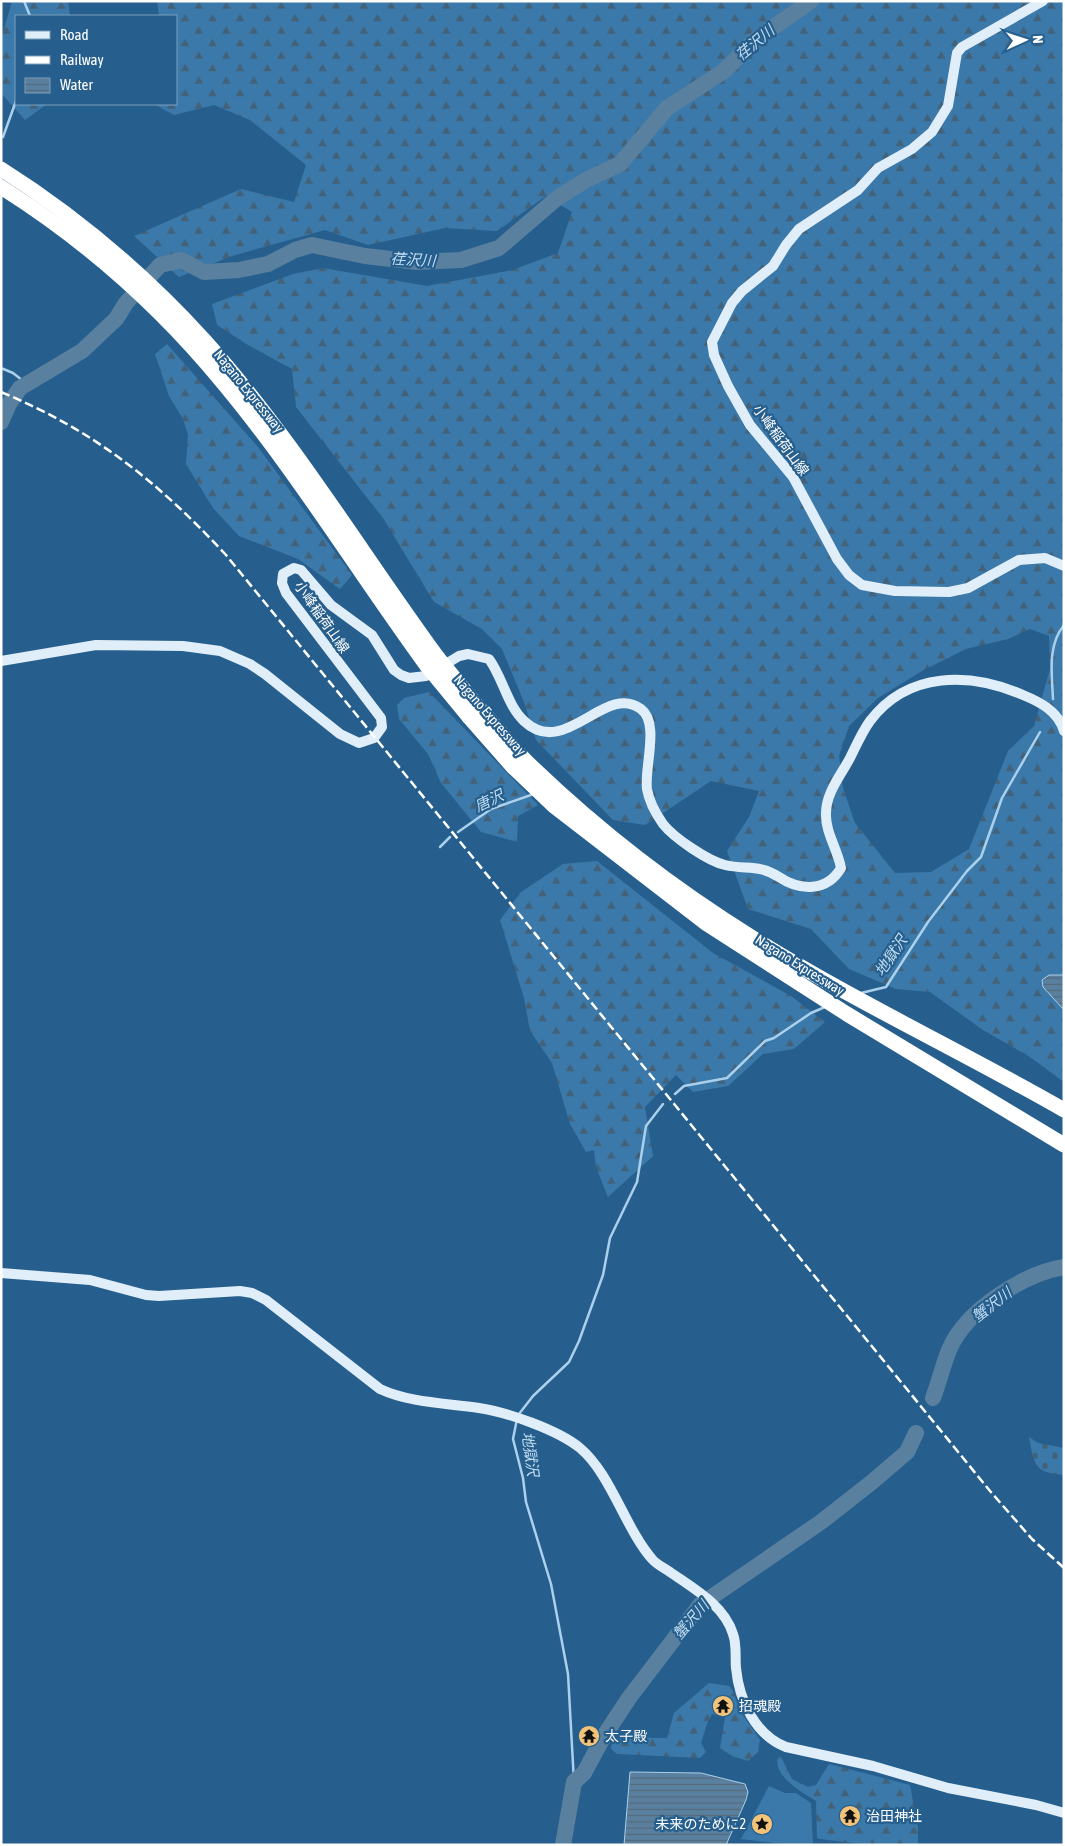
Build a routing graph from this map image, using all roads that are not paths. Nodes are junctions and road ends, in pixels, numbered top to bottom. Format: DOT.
graph roads {
  1 [pos="1043,1"];
  2 [pos="1,169"];
  3 [pos="1,187"];
  4 [pos="117,264"];
  5 [pos="1064,566"];
  6 [pos="1,661"];
  7 [pos="1064,731"];
  8 [pos="711,919"];
  9 [pos="1064,1110"];
  10 [pos="1064,1145"];
  11 [pos="1,1274"];
  12 [pos="1064,1813"];
  1 -- 5 [label="main road, 小峰稲荷山線"];
  2 -- 4 [label="highway, Nagano Expressway"];
  3 -- 4 [label="highway, Nagano Expressway"];
  4 -- 8 [label="highway, Nagano Expressway, bridge"];
  6 -- 7 [label="main road, 小峰稲荷山線"];
  8 -- 9 [label="highway, Nagano Expressway"];
  8 -- 10 [label="highway, Nagano Expressway"];
  11 -- 12 [label="main road"];
}
